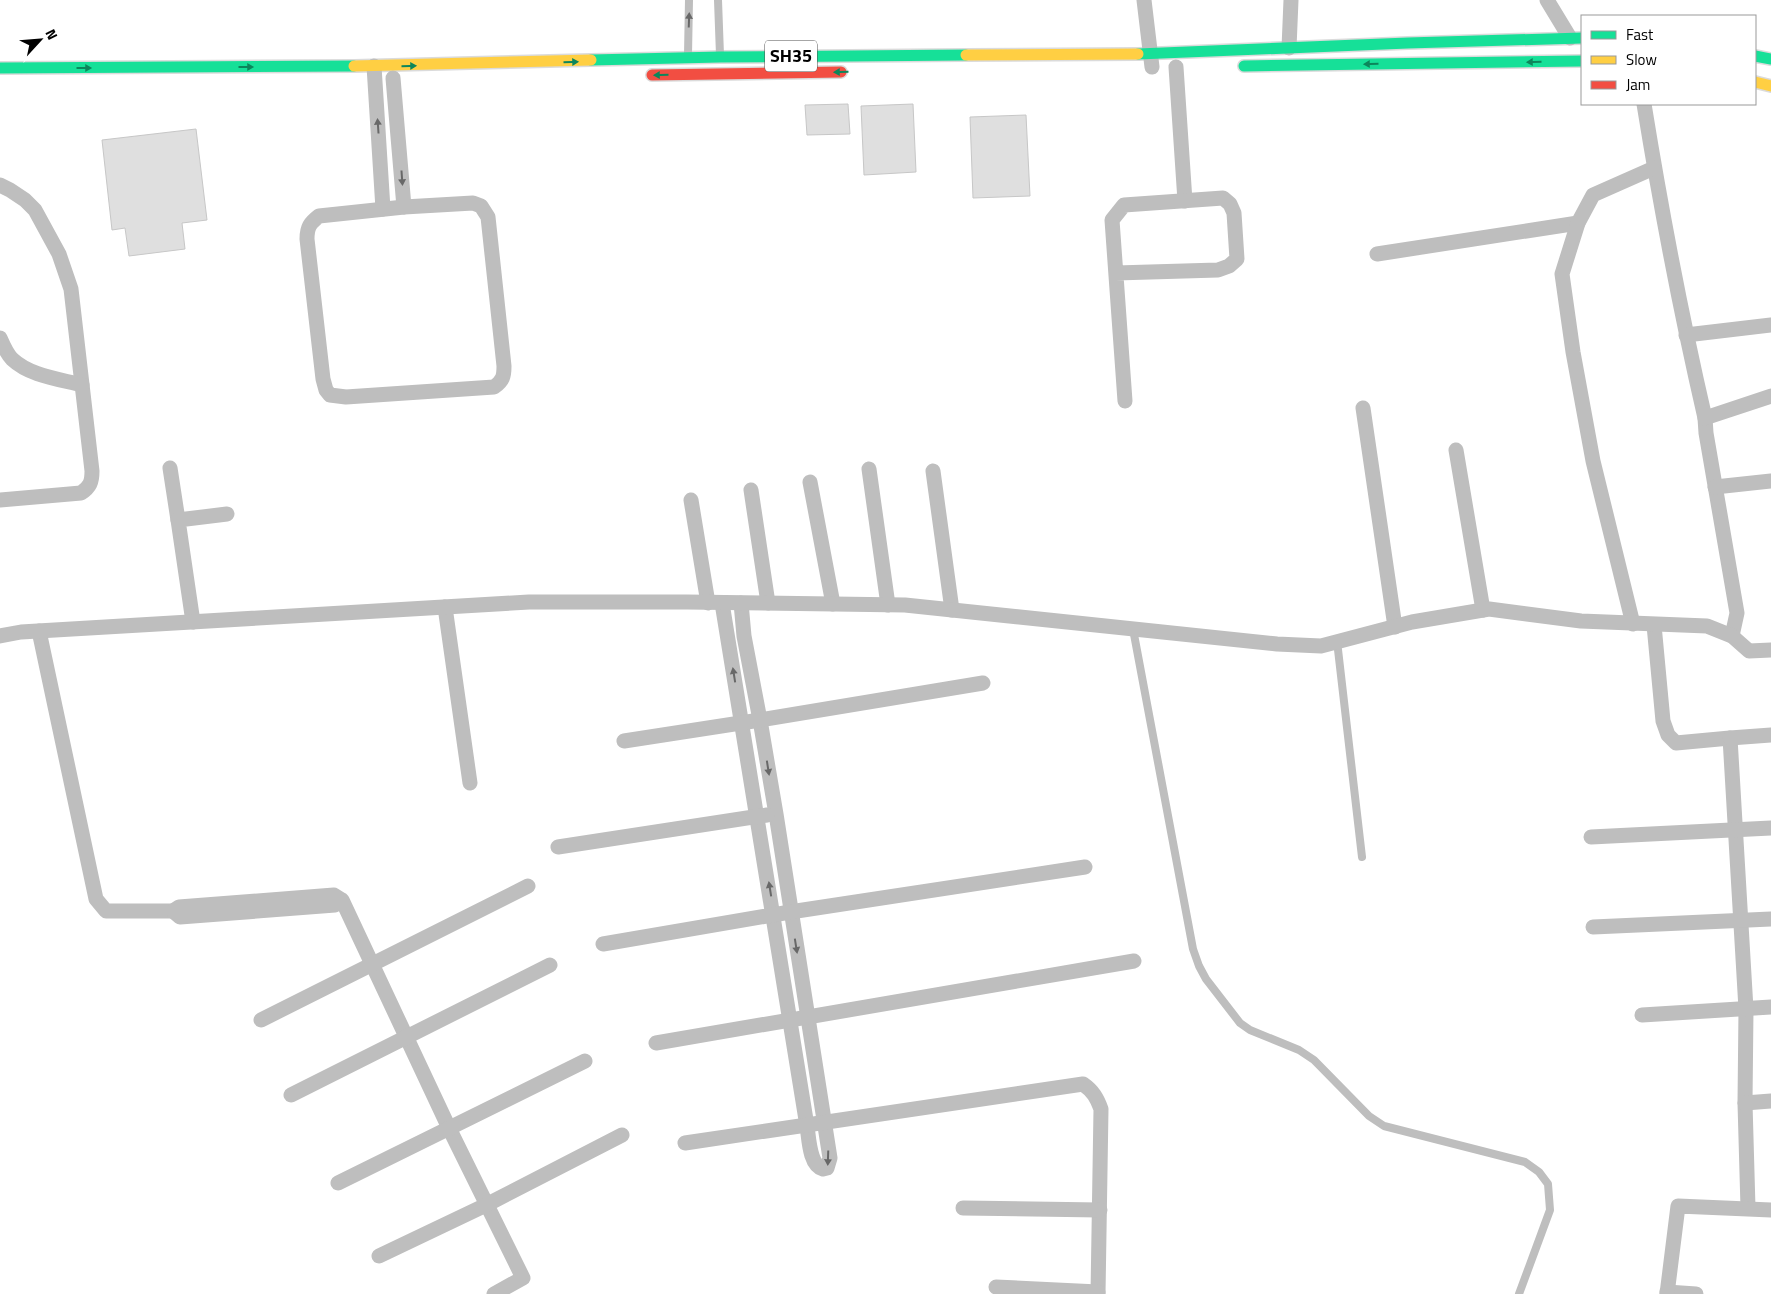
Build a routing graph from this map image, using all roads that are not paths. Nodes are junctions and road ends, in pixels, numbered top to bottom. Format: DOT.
graph roads {
  1 [pos="689,0"];
  2 [pos="718,0"];
  3 [pos="1144,0"];
  4 [pos="1291,0"];
  5 [pos="1547,0"];
  6 [pos="1576,38"];
  7 [pos="1289,48"];
  8 [pos="1756,56"];
  9 [pos="720,57"];
  10 [pos="688,58"];
  11 [pos="1771,60"];
  12 [pos="1581,61"];
  13 [pos="1162,65"];
  14 [pos="1235,66"];
  15 [pos="0,68"];
  16 [pos="848,72"];
  17 [pos="371,74"];
  18 [pos="720,74"];
  19 [pos="638,75"];
  20 [pos="688,75"];
  21 [pos="393,78"];
  22 [pos="409,78"];
  23 [pos="1756,82"];
  24 [pos="1771,86"];
  25 [pos="1644,105"];
  26 [pos="399,146"];
  27 [pos="379,148"];
  28 [pos="1654,168"];
  29 [pos="0,186"];
  30 [pos="1185,201"];
  31 [pos="404,207"];
  32 [pos="383,209"];
  33 [pos="1578,224"];
  34 [pos="1377,254"];
  35 [pos="1116,273"];
  36 [pos="1771,325"];
  37 [pos="1686,336"];
  38 [pos="0,338"];
  39 [pos="82,385"];
  40 [pos="1771,396"];
  41 [pos="1125,401"];
  42 [pos="1363,408"];
  43 [pos="1705,418"];
  44 [pos="1456,450"];
  45 [pos="170,468"];
  46 [pos="870,469"];
  47 [pos="933,472"];
  48 [pos="1771,481"];
  49 [pos="810,482"];
  50 [pos="1715,487"];
  51 [pos="751,490"];
  52 [pos="0,500"];
  53 [pos="691,500"];
  54 [pos="227,514"];
  55 [pos="178,520"];
  56 [pos="715,603"];
  57 [pos="741,603"];
  58 [pos="768,603"];
  59 [pos="833,604"];
  60 [pos="888,605"];
  61 [pos="445,607"];
  62 [pos="952,610"];
  63 [pos="1483,610"];
  64 [pos="193,622"];
  65 [pos="1633,624"];
  66 [pos="1654,624"];
  67 [pos="1395,627"];
  68 [pos="1133,629"];
  69 [pos="40,631"];
  70 [pos="0,636"];
  71 [pos="1732,636"];
  72 [pos="1337,641"];
  73 [pos="1771,650"];
  74 [pos="983,682"];
  75 [pos="760,720"];
  76 [pos="742,723"];
  77 [pos="1771,735"];
  78 [pos="1730,738"];
  79 [pos="624,741"];
  80 [pos="470,783"];
  81 [pos="776,814"];
  82 [pos="758,817"];
  83 [pos="1771,828"];
  84 [pos="1736,829"];
  85 [pos="1591,837"];
  86 [pos="558,846"];
  87 [pos="1362,856"];
  88 [pos="1085,868"];
  89 [pos="528,886"];
  90 [pos="790,912"];
  91 [pos="774,914"];
  92 [pos="1771,919"];
  93 [pos="1741,921"];
  94 [pos="1593,927"];
  95 [pos="603,944"];
  96 [pos="1134,961"];
  97 [pos="371,964"];
  98 [pos="550,965"];
  99 [pos="1771,1007"];
  100 [pos="1746,1009"];
  101 [pos="807,1016"];
  102 [pos="1642,1016"];
  103 [pos="791,1019"];
  104 [pos="261,1020"];
  105 [pos="406,1038"];
  106 [pos="656,1043"];
  107 [pos="585,1061"];
  108 [pos="292,1095"];
  109 [pos="1771,1101"];
  110 [pos="1745,1103"];
  111 [pos="824,1123"];
  112 [pos="807,1126"];
  113 [pos="449,1128"];
  114 [pos="622,1135"];
  115 [pos="685,1143"];
  116 [pos="338,1183"];
  117 [pos="486,1204"];
  118 [pos="963,1208"];
  119 [pos="1748,1208"];
  120 [pos="1100,1210"];
  121 [pos="1771,1210"];
  122 [pos="379,1256"];
  123 [pos="996,1286"];
  124 [pos="1098,1293"];
  125 [pos="1667,1293"];
  126 [pos="494,1294"];
  127 [pos="1519,1294"];
  128 [pos="1696,1294"];
  10 -- 1 [label="lane, one-way"];
  2 -- 9 [label="lane"];
  3 -- 13 [label="street"];
  4 -- 7 [label="street"];
  5 -- 6 [label="street"];
  6 -- 7 [label="main road, SH35"];
  7 -- 13 [label="main road, SH35"];
  8 -- 11 [label="main road"];
  9 -- 10 [label="main road, SH35"];
  9 -- 13 [label="main road, SH35"];
  9 -- 18 [label="lane"];
  17 -- 10 [label="main road, SH35, one-way"];
  10 -- 20 [label="lane"];
  12 -- 14 [label="main road, one-way"];
  13 -- 30 [label="street"];
  15 -- 17 [label="main road, SH35, one-way"];
  16 -- 18 [label="main road, one-way"];
  17 -- 21 [label="main road"];
  27 -- 17 [label="street, one-way"];
  18 -- 20 [label="main road"];
  20 -- 19 [label="main road, one-way"];
  21 -- 22 [label="main road"];
  21 -- 26 [label="street"];
  23 -- 24 [label="main road"];
  25 -- 28 [label="street"];
  26 -- 27 [label="street"];
  26 -- 31 [label="street, one-way"];
  27 -- 32 [label="street"];
  28 -- 33 [label="street"];
  28 -- 37 [label="street"];
  29 -- 39 [label="street"];
  30 -- 35 [label="street"];
  30 -- 35 [label="street"];
  31 -- 32 [label="street"];
  31 -- 32 [label="street"];
  33 -- 34 [label="street"];
  33 -- 65 [label="street"];
  35 -- 41 [label="street"];
  36 -- 37 [label="street"];
  37 -- 43 [label="street"];
  38 -- 39 [label="street"];
  39 -- 52 [label="street"];
  40 -- 43 [label="street"];
  42 -- 67 [label="street"];
  43 -- 50 [label="street"];
  44 -- 63 [label="street"];
  45 -- 55 [label="street"];
  46 -- 60 [label="street"];
  47 -- 62 [label="street"];
  48 -- 50 [label="street"];
  49 -- 59 [label="street"];
  50 -- 71 [label="street"];
  51 -- 58 [label="street"];
  53 -- 56 [label="street"];
  54 -- 55 [label="street"];
  55 -- 64 [label="street"];
  56 -- 57 [label="street"];
  56 -- 61 [label="street"];
  76 -- 56 [label="street, one-way"];
  57 -- 58 [label="street"];
  57 -- 75 [label="street"];
  58 -- 59 [label="street"];
  59 -- 60 [label="street"];
  60 -- 62 [label="street"];
  61 -- 64 [label="street"];
  61 -- 80 [label="street"];
  62 -- 68 [label="street"];
  63 -- 65 [label="street"];
  63 -- 67 [label="street"];
  64 -- 69 [label="street"];
  65 -- 66 [label="street"];
  66 -- 71 [label="street"];
  66 -- 78 [label="street"];
  67 -- 72 [label="street"];
  68 -- 72 [label="street"];
  68 -- 127 [label="lane"];
  69 -- 70 [label="street"];
  69 -- 97 [label="street"];
  71 -- 73 [label="street"];
  72 -- 87 [label="lane"];
  74 -- 75 [label="street"];
  75 -- 76 [label="street"];
  75 -- 81 [label="street, one-way"];
  76 -- 79 [label="street"];
  76 -- 82 [label="street"];
  77 -- 78 [label="street"];
  78 -- 84 [label="street"];
  81 -- 82 [label="street"];
  81 -- 90 [label="street"];
  82 -- 86 [label="street"];
  91 -- 82 [label="street, one-way"];
  83 -- 84 [label="street"];
  84 -- 85 [label="street"];
  84 -- 93 [label="street"];
  88 -- 90 [label="street"];
  89 -- 97 [label="street"];
  90 -- 91 [label="street"];
  90 -- 101 [label="street, one-way"];
  91 -- 95 [label="street"];
  91 -- 103 [label="street"];
  92 -- 93 [label="street"];
  93 -- 94 [label="street"];
  93 -- 100 [label="street"];
  96 -- 101 [label="street"];
  97 -- 104 [label="street"];
  97 -- 105 [label="street"];
  98 -- 105 [label="street"];
  99 -- 100 [label="street"];
  100 -- 102 [label="street"];
  100 -- 110 [label="street"];
  101 -- 103 [label="street"];
  101 -- 111 [label="street"];
  103 -- 106 [label="street"];
  103 -- 112 [label="street"];
  105 -- 108 [label="street"];
  105 -- 113 [label="street"];
  107 -- 113 [label="street"];
  109 -- 110 [label="street"];
  110 -- 119 [label="street"];
  111 -- 112 [label="street"];
  111 -- 112 [label="street, one-way"];
  111 -- 120 [label="street"];
  112 -- 115 [label="street"];
  113 -- 116 [label="street"];
  113 -- 117 [label="street"];
  114 -- 117 [label="street"];
  117 -- 122 [label="street"];
  117 -- 126 [label="street"];
  118 -- 120 [label="street"];
  119 -- 121 [label="street"];
  119 -- 125 [label="street"];
  120 -- 124 [label="street"];
  123 -- 124 [label="street"];
  125 -- 128 [label="street"];
}
